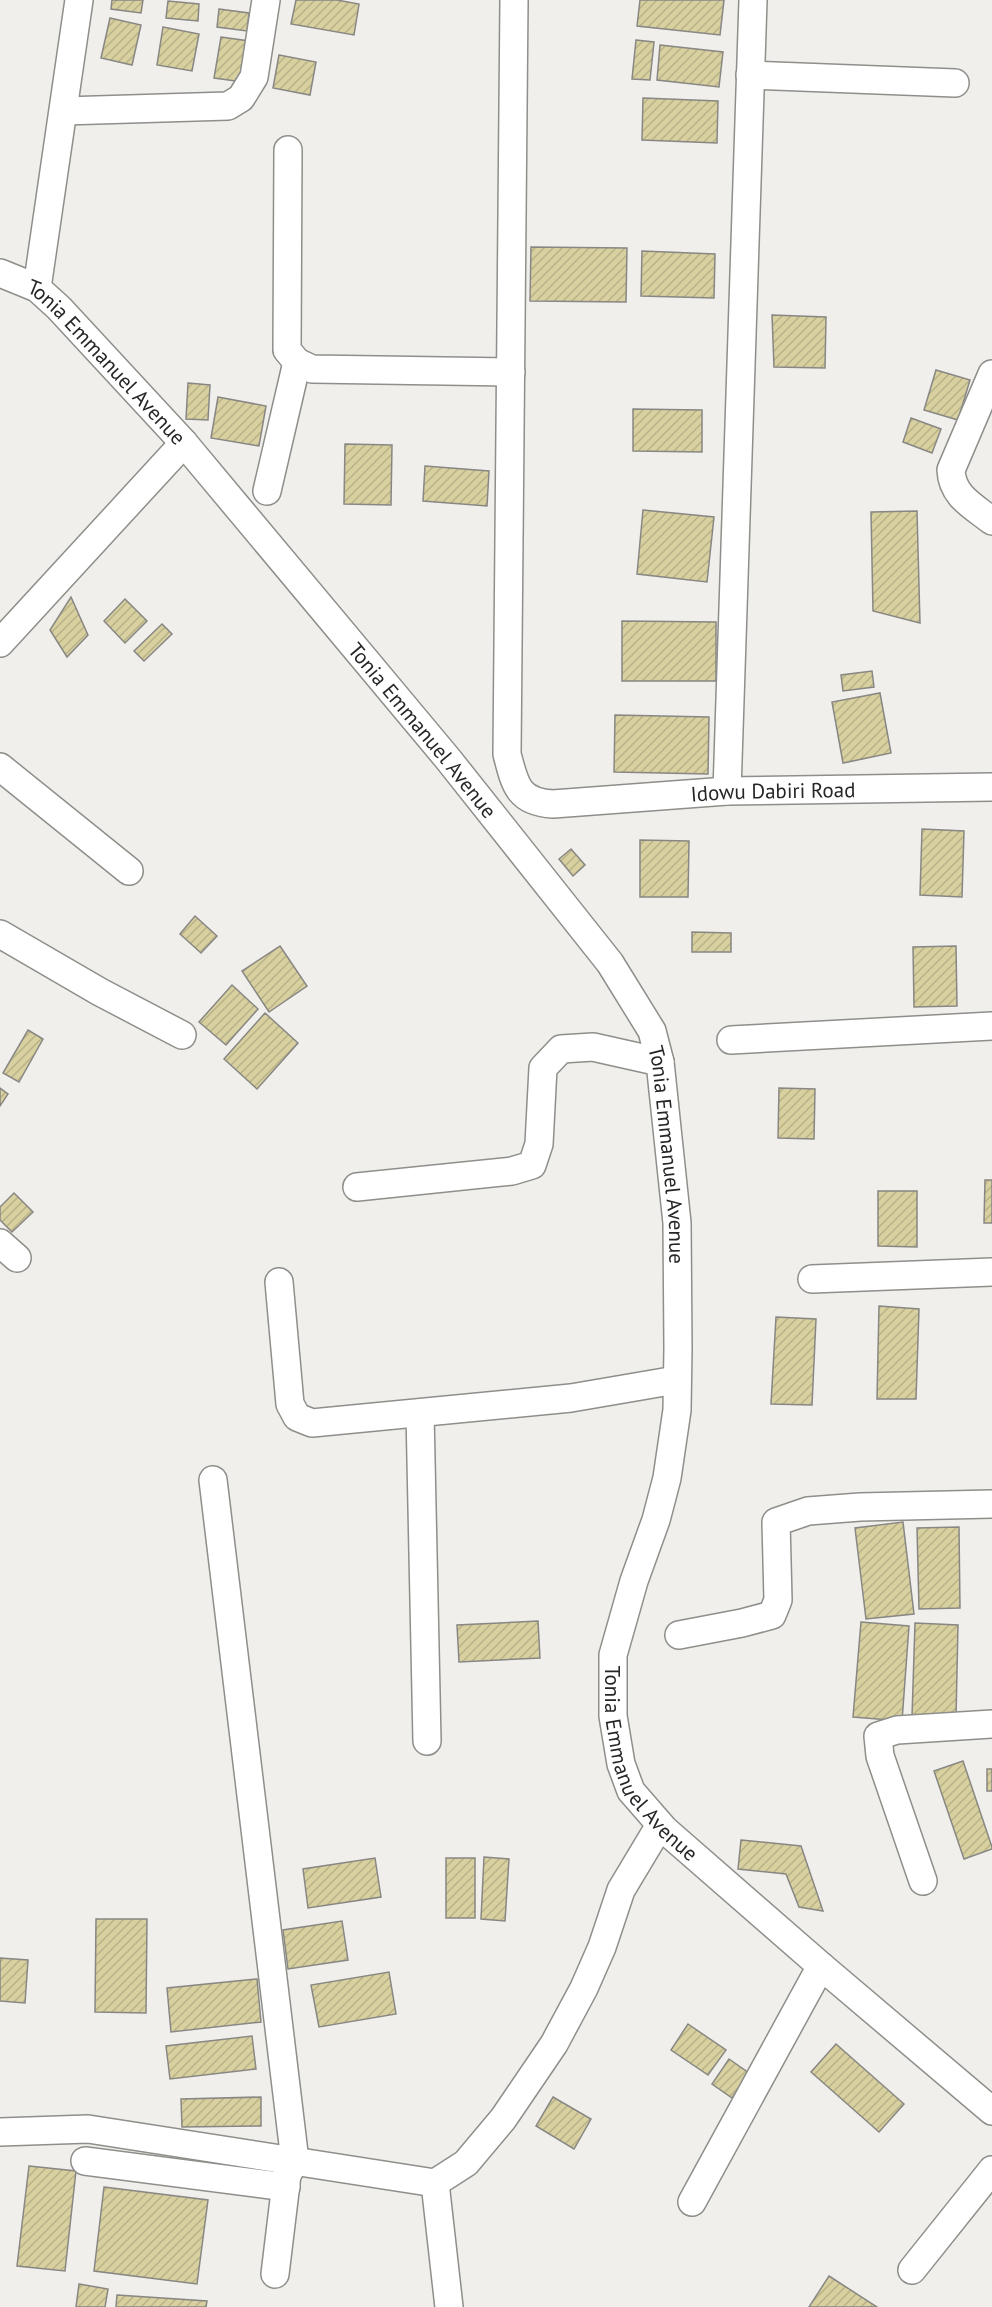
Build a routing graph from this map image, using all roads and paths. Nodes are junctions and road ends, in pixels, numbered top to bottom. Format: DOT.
graph roads {
  1 [pos="79,0"];
  2 [pos="266,0"];
  3 [pos="514,0"];
  4 [pos="753,0"];
  5 [pos="750,75"];
  6 [pos="955,83"];
  7 [pos="64,111"];
  8 [pos="288,150"];
  9 [pos="0,273"];
  10 [pos="37,288"];
  11 [pos="297,363"];
  12 [pos="511,372"];
  13 [pos="992,374"];
  14 [pos="184,442"];
  15 [pos="267,491"];
  16 [pos="992,521"];
  17 [pos="0,643"];
  18 [pos="0,768"];
  19 [pos="992,787"];
  20 [pos="727,790"];
  21 [pos="129,871"];
  22 [pos="0,934"];
  23 [pos="992,1026"];
  24 [pos="182,1035"];
  25 [pos="731,1040"];
  26 [pos="660,1062"];
  27 [pos="357,1187"];
  28 [pos="992,1272"];
  29 [pos="812,1279"];
  30 [pos="279,1282"];
  31 [pos="676,1380"];
  32 [pos="420,1413"];
  33 [pos="213,1480"];
  34 [pos="992,1504"];
  35 [pos="679,1635"];
  36 [pos="992,1724"];
  37 [pos="428,1741"];
  38 [pos="660,1825"];
  39 [pos="923,1881"];
  40 [pos="821,1966"];
  41 [pos="992,2110"];
  42 [pos="0,2132"];
  43 [pos="85,2161"];
  44 [pos="295,2161"];
  45 [pos="992,2170"];
  46 [pos="435,2183"];
  47 [pos="286,2187"];
  48 [pos="692,2202"];
  49 [pos="912,2270"];
  50 [pos="275,2274"];
  51 [pos="449,2307"];
  1 -- 7 [label="street"];
  2 -- 7 [label="street"];
  3 -- 12 [label="street"];
  4 -- 5 [label="street"];
  5 -- 6 [label="street"];
  5 -- 20 [label="street"];
  7 -- 10 [label="street"];
  8 -- 11 [label="street"];
  9 -- 10 [label="street, Tonia Emmanuel Avenue"];
  10 -- 14 [label="street, Tonia Emmanuel Avenue"];
  11 -- 12 [label="street"];
  11 -- 15 [label="street"];
  12 -- 20 [label="street, Idowu Dabiri Road"];
  13 -- 16 [label="street"];
  14 -- 17 [label="street"];
  14 -- 26 [label="street, Tonia Emmanuel Avenue"];
  18 -- 21 [label="street"];
  19 -- 20 [label="street, Idowu Dabiri Road"];
  22 -- 24 [label="street"];
  23 -- 25 [label="street"];
  26 -- 27 [label="street"];
  26 -- 31 [label="street, Tonia Emmanuel Avenue"];
  28 -- 29 [label="street"];
  30 -- 32 [label="street"];
  31 -- 32 [label="street"];
  31 -- 38 [label="street, Tonia Emmanuel Avenue"];
  32 -- 37 [label="street"];
  33 -- 44 [label="street"];
  34 -- 35 [label="street"];
  36 -- 39 [label="street"];
  38 -- 40 [label="street, Tonia Emmanuel Avenue"];
  38 -- 46 [label="street"];
  40 -- 41 [label="street, Tonia Emmanuel Avenue"];
  40 -- 48 [label="street"];
  42 -- 44 [label="street"];
  43 -- 47 [label="street"];
  44 -- 46 [label="street"];
  44 -- 47 [label="street"];
  45 -- 49 [label="street"];
  46 -- 51 [label="street"];
  47 -- 50 [label="street"];
}
